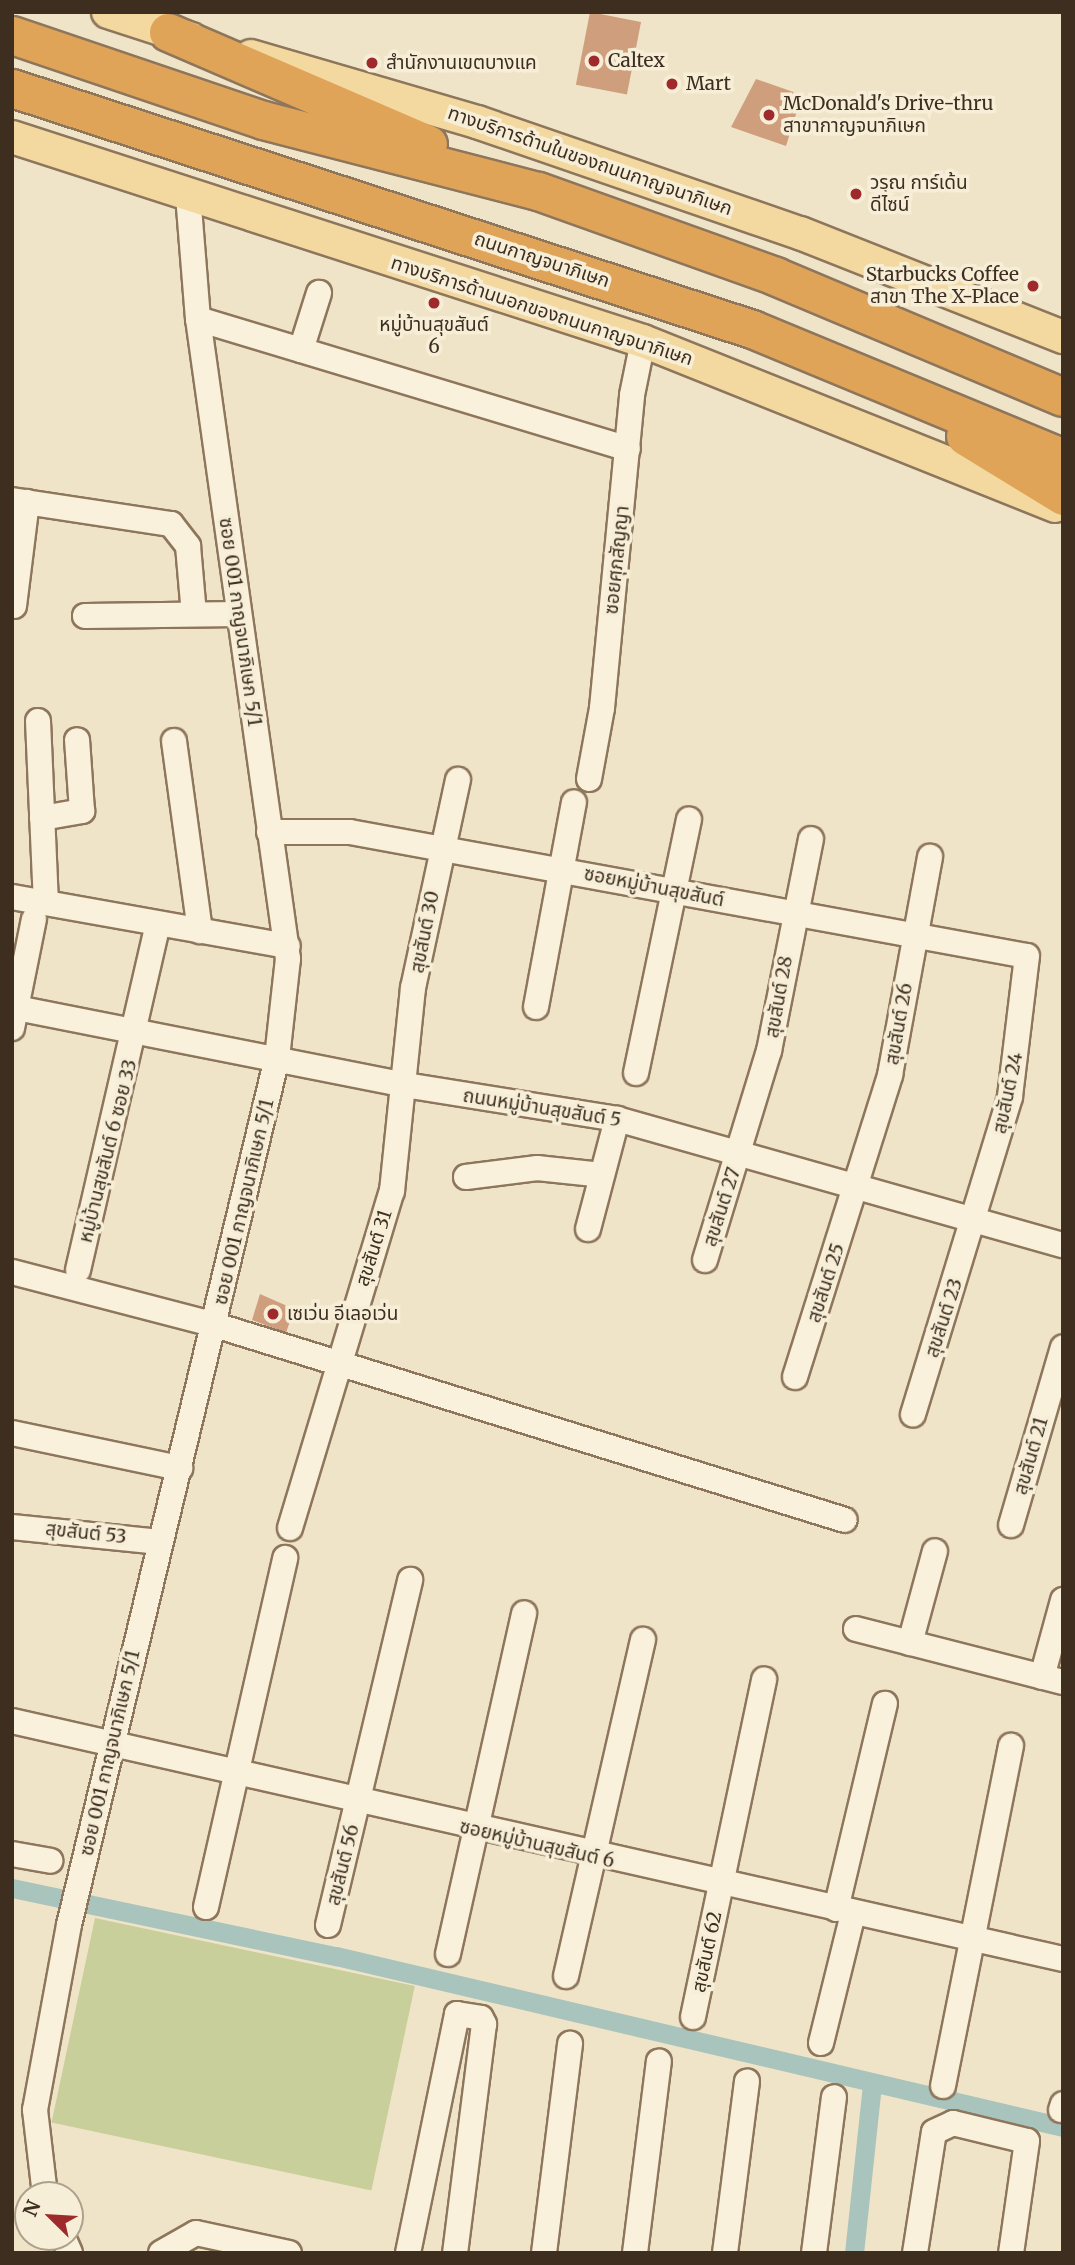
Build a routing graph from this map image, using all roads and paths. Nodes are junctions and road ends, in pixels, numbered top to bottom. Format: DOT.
graph roads {
  1 [pos="108,12"];
  2 [pos="168,32"];
  3 [pos="12,35"];
  4 [pos="12,88"];
  5 [pos="12,137"];
  6 [pos="12,145"];
  7 [pos="47,149"];
  8 [pos="538,191"];
  9 [pos="188,196"];
  10 [pos="318,293"];
  11 [pos="198,319"];
  12 [pos="1063,337"];
  13 [pos="643,341"];
  14 [pos="301,350"];
  15 [pos="862,373"];
  16 [pos="1063,397"];
  17 [pos="628,449"];
  18 [pos="1063,458"];
  19 [pos="1063,496"];
  20 [pos="20,501"];
  21 [pos="1063,510"];
  22 [pos="14,606"];
  23 [pos="194,614"];
  24 [pos="239,614"];
  25 [pos="85,616"];
  26 [pos="38,721"];
  27 [pos="77,740"];
  28 [pos="174,741"];
  29 [pos="589,779"];
  30 [pos="458,780"];
  31 [pos="575,802"];
  32 [pos="43,818"];
  33 [pos="689,819"];
  34 [pos="269,832"];
  35 [pos="811,839"];
  36 [pos="441,848"];
  37 [pos="930,857"];
  38 [pos="561,869"];
  39 [pos="675,891"];
  40 [pos="12,897"];
  41 [pos="40,911"];
  42 [pos="794,914"];
  43 [pos="158,924"];
  44 [pos="200,931"];
  45 [pos="914,936"];
  46 [pos="288,946"];
  47 [pos="1031,964"];
  48 [pos="536,1007"];
  49 [pos="14,1014"];
  50 [pos="138,1032"];
  51 [pos="277,1058"];
  52 [pos="636,1073"];
  53 [pos="405,1085"];
  54 [pos="617,1119"];
  55 [pos="740,1154"];
  56 [pos="602,1175"];
  57 [pos="466,1177"];
  58 [pos="857,1189"];
  59 [pos="975,1221"];
  60 [pos="588,1229"];
  61 [pos="1063,1245"];
  62 [pos="705,1260"];
  63 [pos="78,1270"];
  64 [pos="12,1272"];
  65 [pos="215,1325"];
  66 [pos="1063,1347"];
  67 [pos="337,1365"];
  68 [pos="795,1377"];
  69 [pos="913,1415"];
  70 [pos="12,1433"];
  71 [pos="180,1468"];
  72 [pos="845,1520"];
  73 [pos="1011,1525"];
  74 [pos="12,1527"];
  75 [pos="289,1528"];
  76 [pos="160,1542"];
  77 [pos="935,1551"];
  78 [pos="285,1558"];
  79 [pos="410,1580"];
  80 [pos="1063,1600"];
  81 [pos="524,1613"];
  82 [pos="856,1629"];
  83 [pos="643,1640"];
  84 [pos="910,1643"];
  85 [pos="764,1679"];
  86 [pos="1052,1679"];
  87 [pos="885,1704"];
  88 [pos="12,1721"];
  89 [pos="113,1744"];
  90 [pos="1011,1746"];
  91 [pos="236,1777"];
  92 [pos="358,1804"];
  93 [pos="476,1830"];
  94 [pos="12,1854"];
  95 [pos="595,1857"];
  96 [pos="50,1861"];
  97 [pos="721,1886"];
  98 [pos="206,1907"];
  99 [pos="845,1911"];
  100 [pos="328,1925"];
  101 [pos="970,1938"];
  102 [pos="448,1954"];
  103 [pos="1063,1959"];
  104 [pos="566,1976"];
  105 [pos="693,2017"];
  106 [pos="821,2043"];
  107 [pos="570,2044"];
  108 [pos="659,2061"];
  109 [pos="747,2081"];
  110 [pos="943,2086"];
  111 [pos="834,2098"];
  112 [pos="43,2181"];
  113 [pos="279,2252"];
  114 [pos="160,2253"];
  115 [pos="408,2253"];
  116 [pos="454,2253"];
  117 [pos="544,2253"];
  118 [pos="635,2253"];
  119 [pos="725,2253"];
  120 [pos="814,2253"];
  121 [pos="915,2253"];
  122 [pos="1011,2253"];
  1 -- 2 [label="main road, ทางบริการด้านในของถนนกาญจนาภิเษก"];
  2 -- 8 [label="highway"];
  2 -- 12 [label="main road, ทางบริการด้านในของถนนกาญจนาภิเษก"];
  3 -- 8 [label="highway"];
  4 -- 15 [label="highway, ถนนกาญจนาภิเษก"];
  5 -- 7 [label="main road, ทางบริการด้านนอกของถนนกาญจนาภิเษก"];
  6 -- 7 [label="main road"];
  7 -- 9 [label="main road, ทางบริการด้านนอกของถนนกาญจนาภิเษก"];
  8 -- 16 [label="highway"];
  9 -- 11 [label="street, ซอย 001 กาญจนาภิเษก 5/1"];
  9 -- 13 [label="main road, ทางบริการด้านนอกของถนนกาญจนาภิเษก"];
  10 -- 14 [label="street"];
  11 -- 14 [label="street"];
  11 -- 24 [label="street, ซอย 001 กาญจนาภิเษก 5/1"];
  13 -- 17 [label="street, ซอยศุภสัญญา"];
  13 -- 21 [label="main road, ทางบริการด้านนอกของถนนกาญจนาภิเษก"];
  14 -- 17 [label="street"];
  15 -- 18 [label="highway, ถนนกาญจนาภิเษก"];
  15 -- 19 [label="highway"];
  17 -- 29 [label="street, ซอยศุภสัญญา"];
  20 -- 22 [label="street"];
  20 -- 23 [label="street"];
  23 -- 24 [label="street"];
  23 -- 25 [label="street"];
  24 -- 34 [label="street, ซอย 001 กาญจนาภิเษก 5/1"];
  26 -- 32 [label="street"];
  27 -- 32 [label="street"];
  28 -- 44 [label="street"];
  30 -- 36 [label="street, สุขสันต์ 30"];
  31 -- 38 [label="street"];
  32 -- 41 [label="street"];
  33 -- 39 [label="street"];
  34 -- 36 [label="street, ซอยหมู่บ้านสุขสันต์"];
  34 -- 46 [label="street, ซอย 001 กาญจนาภิเษก 5/1"];
  35 -- 42 [label="street, สุขสันต์ 28"];
  36 -- 38 [label="street, ซอยหมู่บ้านสุขสันต์"];
  36 -- 53 [label="street, สุขสันต์ 30"];
  37 -- 45 [label="street, สุขสันต์ 26"];
  38 -- 39 [label="street, ซอยหมู่บ้านสุขสันต์"];
  38 -- 48 [label="street"];
  39 -- 42 [label="street, ซอยหมู่บ้านสุขสันต์"];
  39 -- 52 [label="street"];
  40 -- 41 [label="street"];
  41 -- 43 [label="street"];
  41 -- 49 [label="street"];
  42 -- 45 [label="street, ซอยหมู่บ้านสุขสันต์"];
  42 -- 55 [label="street, สุขสันต์ 28"];
  43 -- 44 [label="street"];
  43 -- 50 [label="street, หมู่บ้านสุขสันต์ 6 ซอย 33"];
  44 -- 46 [label="street"];
  45 -- 47 [label="street, ซอยหมู่บ้านสุขสันต์"];
  45 -- 58 [label="street, สุขสันต์ 26"];
  46 -- 51 [label="street, ซอย 001 กาญจนาภิเษก 5/1"];
  47 -- 59 [label="street, สุขสันต์ 24"];
  49 -- 50 [label="street, ถนนหมู่บ้านสุขสันต์ 5"];
  50 -- 51 [label="street, ถนนหมู่บ้านสุขสันต์ 5"];
  50 -- 63 [label="street, หมู่บ้านสุขสันต์ 6 ซอย 33"];
  51 -- 53 [label="street, ถนนหมู่บ้านสุขสันต์ 5"];
  51 -- 65 [label="street, ซอย 001 กาญจนาภิเษก 5/1"];
  53 -- 54 [label="street, ถนนหมู่บ้านสุขสันต์ 5"];
  53 -- 67 [label="street, สุขสันต์ 31"];
  54 -- 55 [label="street, ถนนหมู่บ้านสุขสันต์ 5"];
  54 -- 56 [label="street"];
  55 -- 58 [label="street, ถนนหมู่บ้านสุขสันต์ 5"];
  55 -- 62 [label="street, สุขสันต์ 27"];
  56 -- 57 [label="street"];
  56 -- 60 [label="street"];
  58 -- 59 [label="street, ถนนหมู่บ้านสุขสันต์ 5"];
  58 -- 68 [label="street, สุขสันต์ 25"];
  59 -- 61 [label="street, ถนนหมู่บ้านสุขสันต์ 5"];
  59 -- 69 [label="street, สุขสันต์ 23"];
  64 -- 65 [label="street"];
  65 -- 67 [label="street"];
  65 -- 71 [label="street, ซอย 001 กาญจนาภิเษก 5/1"];
  66 -- 73 [label="street, สุขสันต์ 21"];
  67 -- 72 [label="street"];
  67 -- 75 [label="street, สุขสันต์ 31"];
  70 -- 71 [label="street"];
  71 -- 76 [label="street, ซอย 001 กาญจนาภิเษก 5/1"];
  74 -- 76 [label="street, สุขสันต์ 53"];
  76 -- 89 [label="street, ซอย 001 กาญจนาภิเษก 5/1"];
  77 -- 84 [label="street"];
  78 -- 91 [label="street"];
  79 -- 92 [label="street, สุขสันต์ 56"];
  80 -- 86 [label="street"];
  81 -- 93 [label="street"];
  82 -- 84 [label="street"];
  83 -- 95 [label="street"];
  84 -- 86 [label="street"];
  85 -- 97 [label="street, สุขสันต์ 62"];
  87 -- 99 [label="street"];
  88 -- 89 [label="street, ซอยหมู่บ้านสุขสันต์ 6"];
  89 -- 91 [label="street, ซอยหมู่บ้านสุขสันต์ 6"];
  89 -- 112 [label="street, ซอย 001 กาญจนาภิเษก 5/1"];
  90 -- 101 [label="street"];
  91 -- 92 [label="street, ซอยหมู่บ้านสุขสันต์ 6"];
  91 -- 98 [label="street"];
  92 -- 93 [label="street, ซอยหมู่บ้านสุขสันต์ 6"];
  92 -- 100 [label="street, สุขสันต์ 56"];
  93 -- 95 [label="street, ซอยหมู่บ้านสุขสันต์ 6"];
  93 -- 102 [label="street"];
  94 -- 96 [label="street"];
  95 -- 97 [label="street, ซอยหมู่บ้านสุขสันต์ 6"];
  95 -- 104 [label="street"];
  97 -- 99 [label="street, ซอยหมู่บ้านสุขสันต์ 6"];
  97 -- 105 [label="street, สุขสันต์ 62"];
  99 -- 101 [label="street, ซอยหมู่บ้านสุขสันต์ 6"];
  99 -- 106 [label="street"];
  101 -- 103 [label="street, ซอยหมู่บ้านสุขสันต์ 6"];
  101 -- 110 [label="street"];
  107 -- 117 [label="street"];
  108 -- 118 [label="street"];
  109 -- 119 [label="street"];
  111 -- 120 [label="street"];
  113 -- 114 [label="street"];
  115 -- 116 [label="street"];
  121 -- 122 [label="street"];
}
